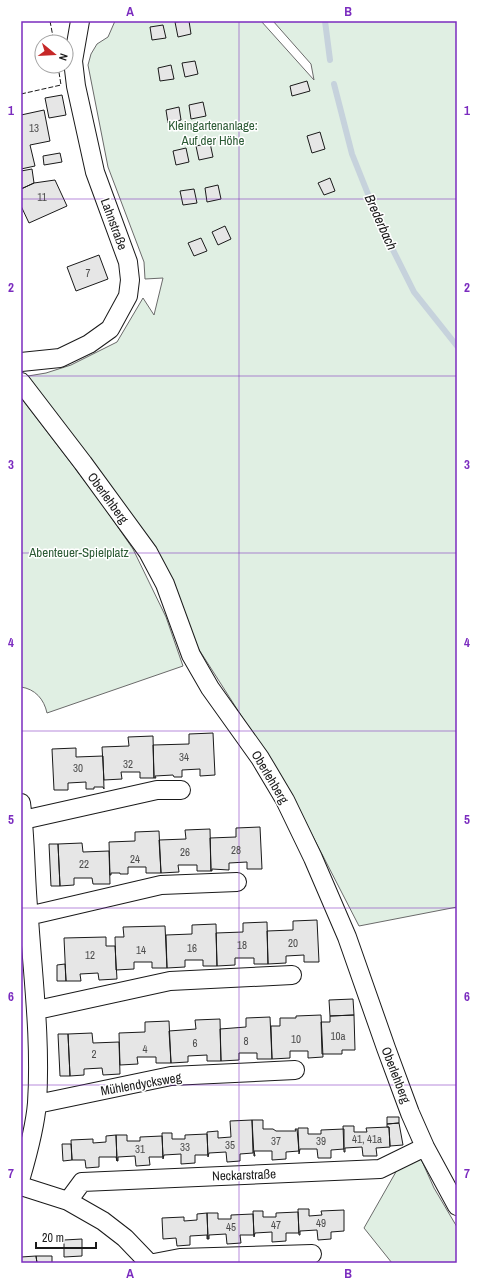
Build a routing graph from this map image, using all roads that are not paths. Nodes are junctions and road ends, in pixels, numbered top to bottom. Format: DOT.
graph roads {
  1 [pos="80,21"];
  2 [pos="21,362"];
  3 [pos="21,382"];
  4 [pos="181,790"];
  5 [pos="22,811"];
  6 [pos="237,882"];
  7 [pos="28,916"];
  8 [pos="292,975"];
  9 [pos="36,1010"];
  10 [pos="295,1070"];
  11 [pos="37,1104"];
  12 [pos="425,1147"];
  13 [pos="21,1177"];
  14 [pos="21,1186"];
  15 [pos="68,1201"];
  16 [pos="457,1206"];
  17 [pos="312,1254"];
  18 [pos="149,1263"];
  19 [pos="154,1263"];
  1 -- 2 [label="street, Lahnstraße"];
  3 -- 12 [label="street, Oberlehberg"];
  4 -- 5 [label="street"];
  5 -- 7 [label="street"];
  6 -- 7 [label="street"];
  7 -- 9 [label="street"];
  8 -- 9 [label="street"];
  9 -- 11 [label="street"];
  10 -- 11 [label="street, Mühlendycksweg"];
  11 -- 13 [label="street"];
  12 -- 15 [label="street, Neckarstraße"];
  12 -- 16 [label="street, Oberlehberg"];
  14 -- 15 [label="street"];
  15 -- 18 [label="street"];
  17 -- 19 [label="street"];
}
